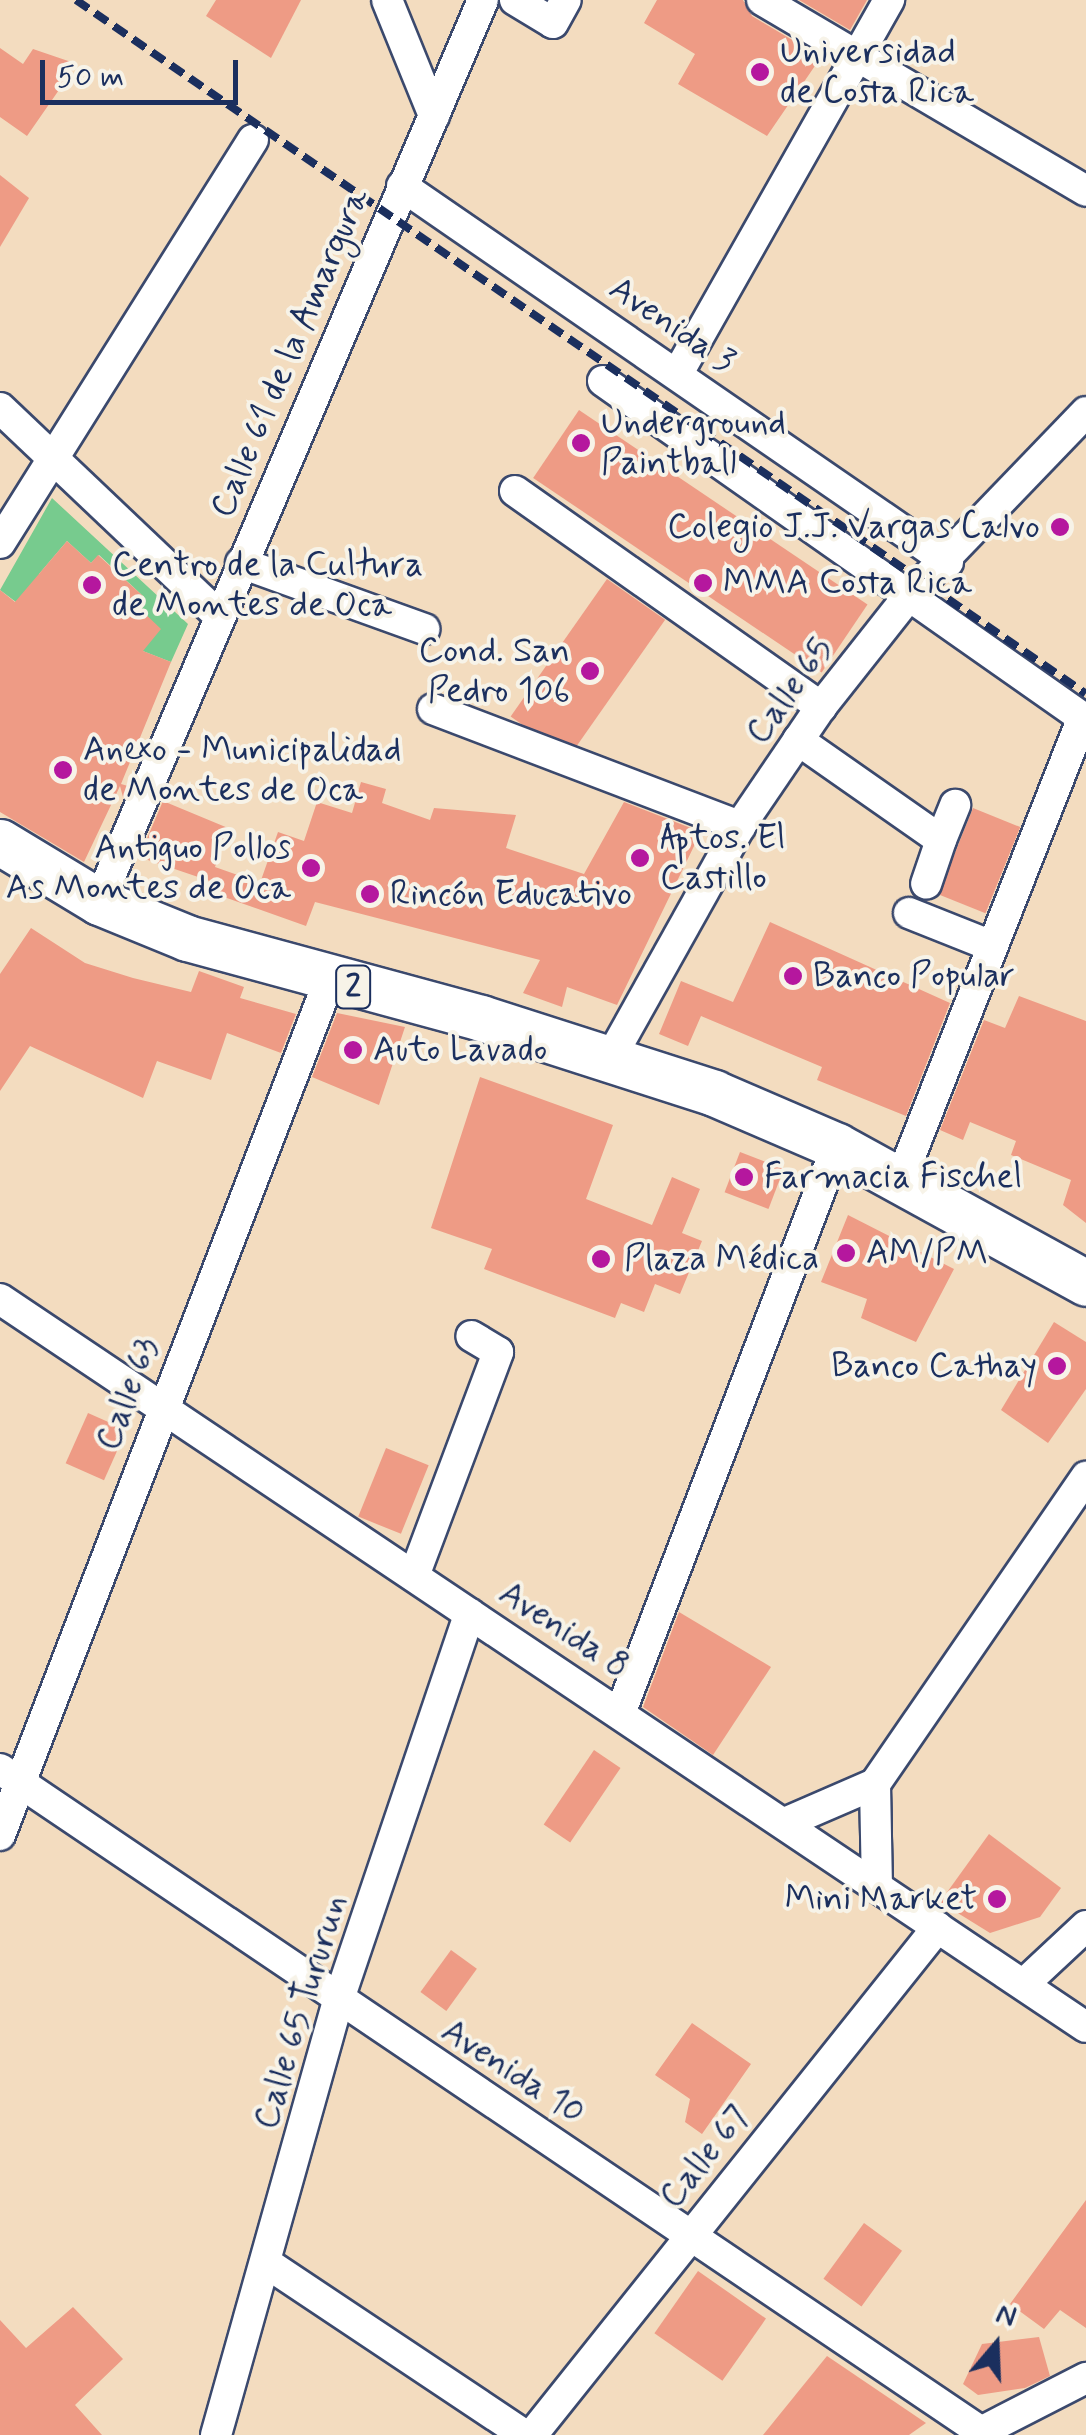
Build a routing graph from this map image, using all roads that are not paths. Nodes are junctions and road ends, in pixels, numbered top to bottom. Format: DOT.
graph roads {
  1 [pos="387,0"];
  2 [pos="482,0"];
  3 [pos="515,0"];
  4 [pos="566,0"];
  5 [pos="762,0"];
  6 [pos="889,0"];
  7 [pos="856,55"];
  8 [pos="434,116"];
  9 [pos="253,140"];
  10 [pos="402,186"];
  11 [pos="1086,191"];
  12 [pos="678,373"];
  13 [pos="603,380"];
  14 [pos="0,408"];
  15 [pos="1086,412"];
  16 [pos="54,460"];
  17 [pos="515,491"];
  18 [pos="0,543"];
  19 [pos="948,562"];
  20 [pos="241,563"];
  21 [pos="907,598"];
  22 [pos="218,616"];
  23 [pos="424,629"];
  24 [pos="821,706"];
  25 [pos="433,709"];
  26 [pos="1084,719"];
  27 [pos="798,740"];
  28 [pos="955,805"];
  29 [pos="740,826"];
  30 [pos="942,840"];
  31 [pos="0,842"];
  32 [pos="926,884"];
  33 [pos="99,902"];
  34 [pos="909,913"];
  35 [pos="992,946"];
  36 [pos="330,981"];
  37 [pos="612,1057"];
  38 [pos="837,1146"];
  39 [pos="901,1179"];
  40 [pos="1086,1283"];
  41 [pos="0,1299"];
  42 [pos="470,1336"];
  43 [pos="163,1406"];
  44 [pos="1086,1477"];
  45 [pos="414,1576"];
  46 [pos="469,1614"];
  47 [pos="622,1710"];
  48 [pos="10,1776"];
  49 [pos="874,1784"];
  50 [pos="787,1822"];
  51 [pos="0,1835"];
  52 [pos="877,1885"];
  53 [pos="1086,1926"];
  54 [pos="938,1927"];
  55 [pos="1026,1982"];
  56 [pos="338,2002"];
  57 [pos="1086,2027"];
  58 [pos="690,2234"];
  59 [pos="268,2264"];
  60 [pos="1086,2378"];
  61 [pos="981,2434"];
  62 [pos="216,2435"];
  63 [pos="524,2435"];
  64 [pos="532,2435"];
  1 -- 8 [label="street"];
  2 -- 8 [label="street, Calle 61 de la Amargura"];
  3 -- 4 [label="street"];
  5 -- 7 [label="street"];
  6 -- 7 [label="street"];
  7 -- 11 [label="street"];
  7 -- 12 [label="street"];
  8 -- 10 [label="street, Calle 61 de la Amargura"];
  9 -- 16 [label="street"];
  10 -- 12 [label="street, Avenida 3"];
  10 -- 20 [label="street, Calle 61 de la Amargura"];
  12 -- 19 [label="street, Avenida 3"];
  13 -- 21 [label="street"];
  14 -- 16 [label="street"];
  15 -- 19 [label="street, Calle 65"];
  16 -- 18 [label="street"];
  16 -- 22 [label="street"];
  17 -- 24 [label="street"];
  19 -- 21 [label="street, Calle 65"];
  20 -- 22 [label="street, Calle 61 de la Amargura"];
  20 -- 23 [label="street"];
  21 -- 24 [label="street, Calle 65"];
  21 -- 26 [label="street"];
  22 -- 33 [label="street, Calle 61 de la Amargura"];
  24 -- 27 [label="street, Calle 65"];
  25 -- 29 [label="street"];
  26 -- 35 [label="street"];
  27 -- 29 [label="street, Calle 65"];
  27 -- 30 [label="street"];
  28 -- 30 [label="street"];
  29 -- 37 [label="street, Calle 65"];
  30 -- 32 [label="street"];
  31 -- 33 [label="highway, 2"];
  33 -- 36 [label="highway, 2"];
  34 -- 35 [label="street"];
  35 -- 39 [label="street"];
  36 -- 37 [label="highway, 2"];
  36 -- 43 [label="street, Calle 63"];
  37 -- 38 [label="highway, 2"];
  38 -- 39 [label="highway, 2"];
  38 -- 47 [label="street"];
  39 -- 40 [label="highway, 2"];
  41 -- 43 [label="street, Avenida 8"];
  42 -- 45 [label="street"];
  43 -- 45 [label="street, Avenida 8"];
  43 -- 48 [label="street, Calle 63"];
  44 -- 49 [label="street"];
  45 -- 46 [label="street, Avenida 8"];
  46 -- 47 [label="street, Avenida 8"];
  46 -- 56 [label="street, Calle 65 Tururun"];
  47 -- 50 [label="street, Avenida 8"];
  48 -- 51 [label="street, Calle 63"];
  48 -- 56 [label="street, Avenida 10"];
  49 -- 50 [label="street"];
  49 -- 52 [label="street"];
  50 -- 52 [label="street, Avenida 8"];
  52 -- 54 [label="street, Avenida 8"];
  53 -- 55 [label="street"];
  54 -- 55 [label="street, Avenida 8"];
  54 -- 58 [label="street, Calle 67"];
  55 -- 57 [label="street, Avenida 8"];
  56 -- 58 [label="street, Avenida 10"];
  56 -- 59 [label="street, Calle 65 Tururun"];
  58 -- 61 [label="street, Avenida 10"];
  58 -- 64 [label="street, Calle 67"];
  59 -- 62 [label="street, Calle 65 Tururun"];
  59 -- 63 [label="street"];
  60 -- 61 [label="street"];
}
